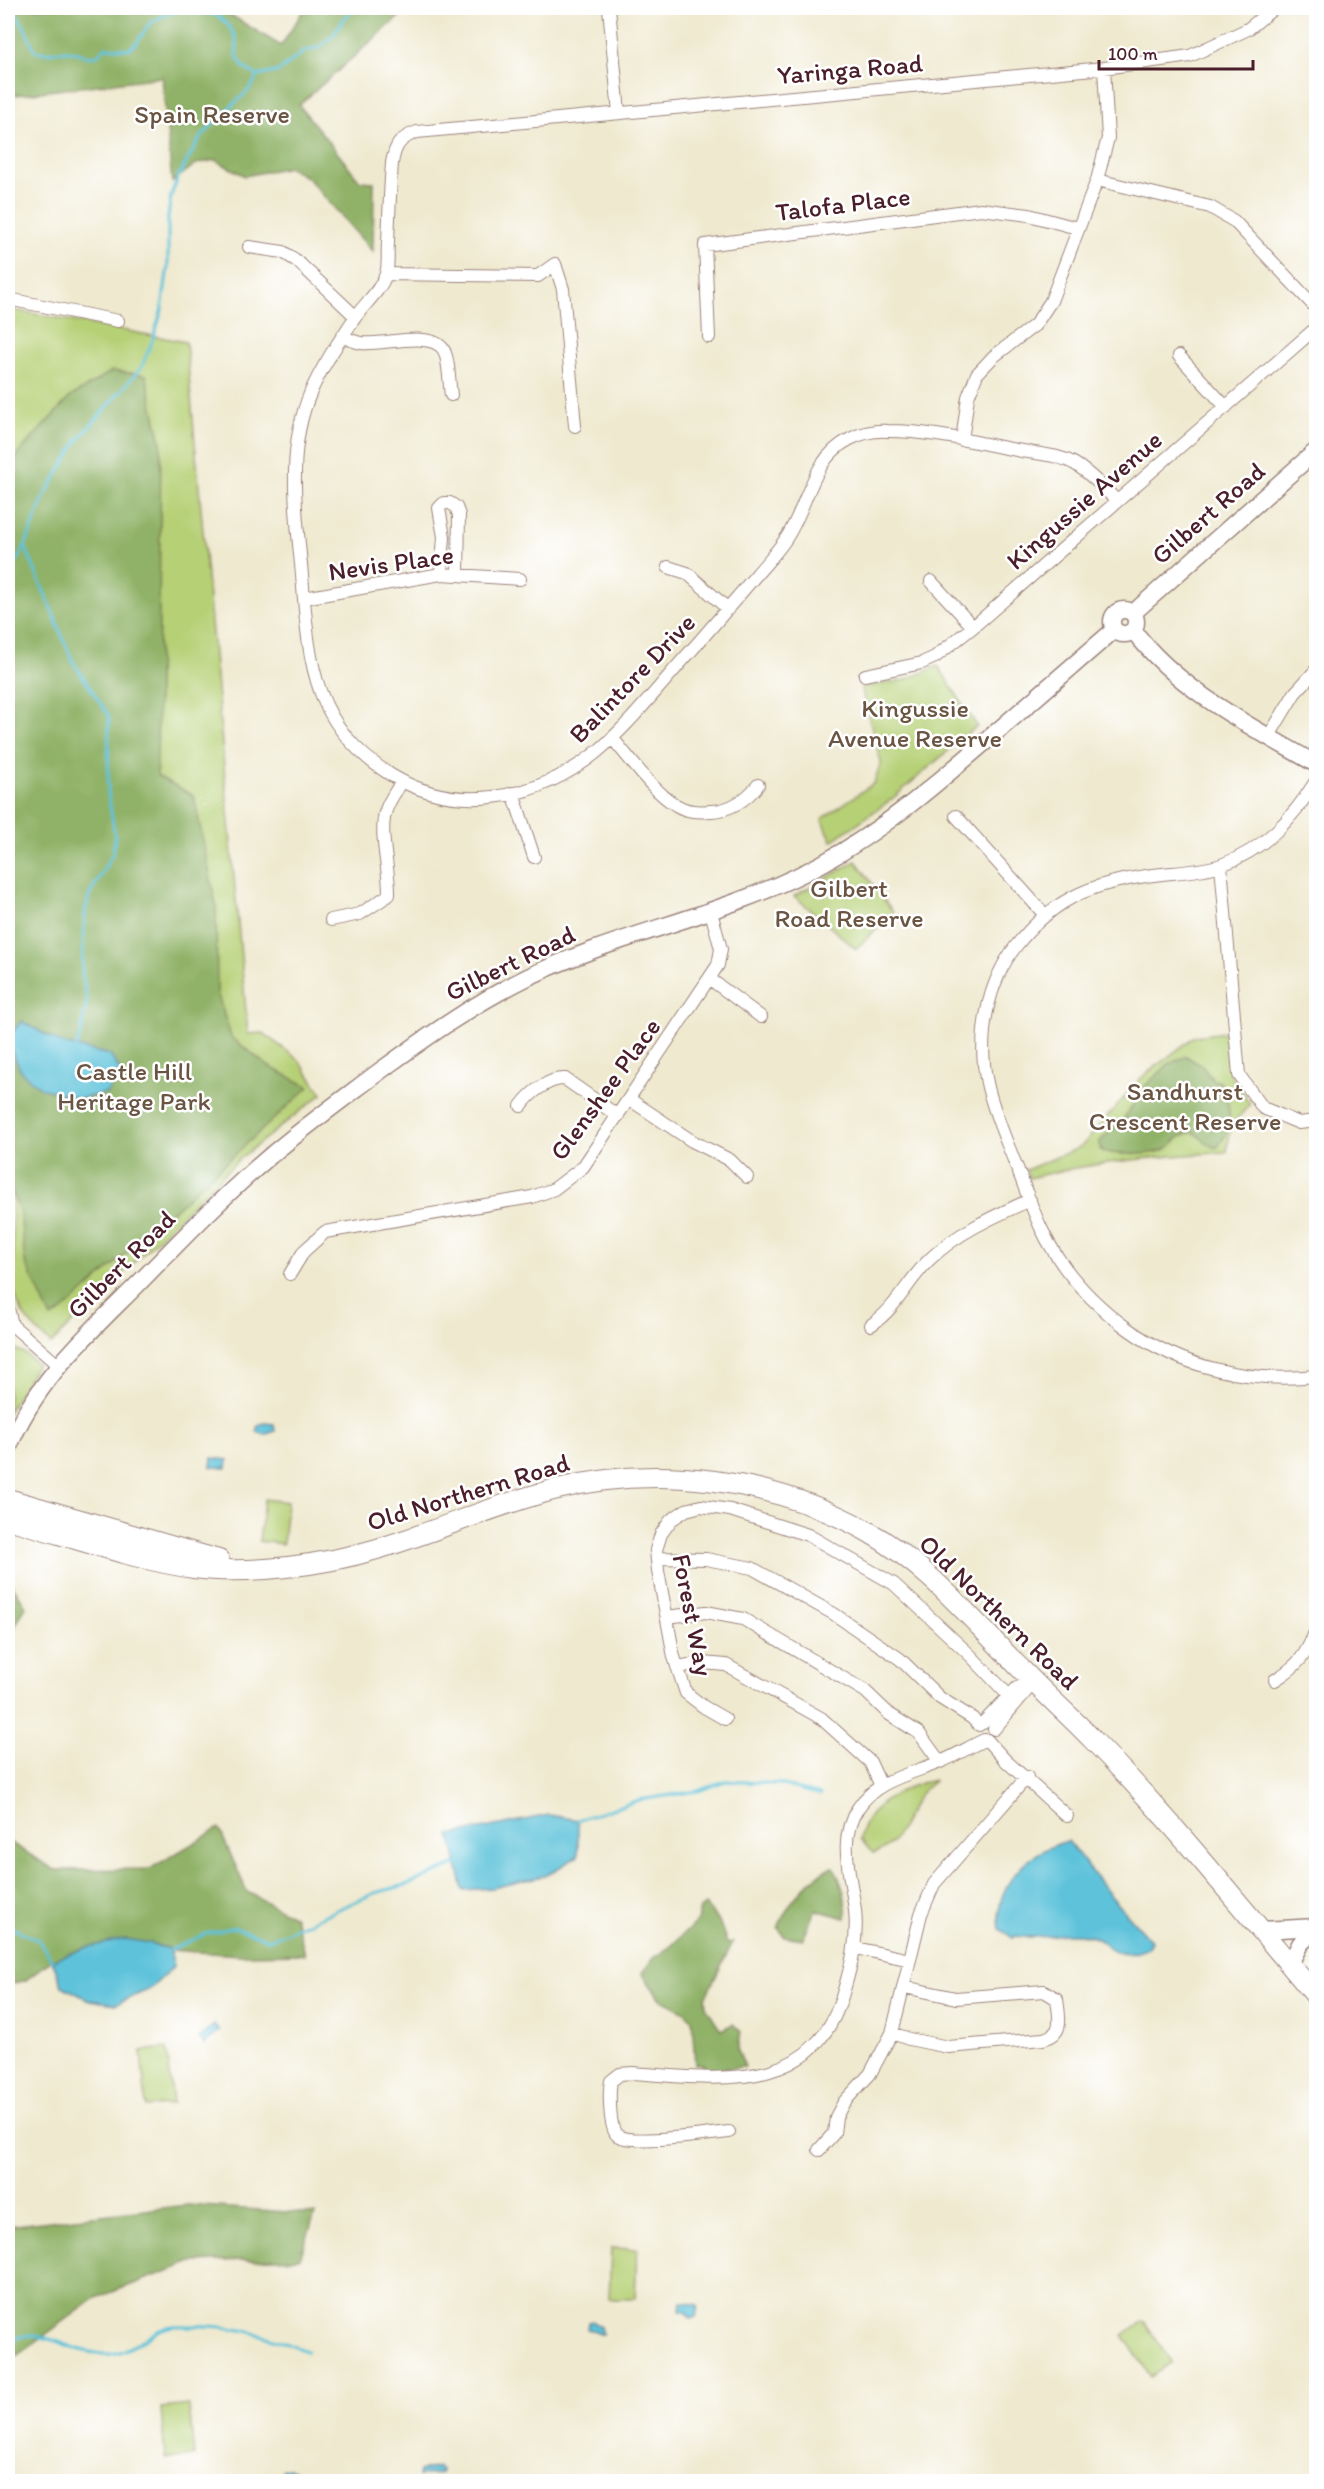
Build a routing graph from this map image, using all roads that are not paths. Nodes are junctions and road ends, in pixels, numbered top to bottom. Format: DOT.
graph roads {
  1 [pos="609,8"];
  2 [pos="1274,8"];
  3 [pos="1104,68"];
  4 [pos="619,113"];
  5 [pos="417,132"];
  6 [pos="1097,180"];
  7 [pos="1077,228"];
  8 [pos="249,247"];
  9 [pos="386,274"];
  10 [pos="8,299"];
  11 [pos="1317,308"];
  12 [pos="355,316"];
  13 [pos="118,321"];
  14 [pos="1317,328"];
  15 [pos="343,337"];
  16 [pos="709,337"];
  17 [pos="1179,356"];
  18 [pos="451,395"];
  19 [pos="1226,407"];
  20 [pos="575,426"];
  21 [pos="962,440"];
  22 [pos="1317,451"];
  23 [pos="1117,501"];
  24 [pos="668,567"];
  25 [pos="441,574"];
  26 [pos="458,574"];
  27 [pos="520,579"];
  28 [pos="931,581"];
  29 [pos="304,598"];
  30 [pos="728,609"];
  31 [pos="1133,613"];
  32 [pos="973,627"];
  33 [pos="1114,630"];
  34 [pos="1133,630"];
  35 [pos="1317,670"];
  36 [pos="865,675"];
  37 [pos="1269,736"];
  38 [pos="612,738"];
  39 [pos="1317,764"];
  40 [pos="402,781"];
  41 [pos="1317,781"];
  42 [pos="758,785"];
  43 [pos="513,793"];
  44 [pos="956,816"];
  45 [pos="534,857"];
  46 [pos="1221,865"];
  47 [pos="711,912"];
  48 [pos="1045,915"];
  49 [pos="331,920"];
  50 [pos="710,979"];
  51 [pos="761,1017"];
  52 [pos="629,1100"];
  53 [pos="521,1106"];
  54 [pos="618,1116"];
  55 [pos="1317,1121"];
  56 [pos="747,1177"];
  57 [pos="1030,1200"];
  58 [pos="290,1274"];
  59 [pos="8,1308"];
  60 [pos="10,1325"];
  61 [pos="871,1325"];
  62 [pos="58,1365"];
  63 [pos="1317,1376"];
  64 [pos="8,1449"];
  65 [pos="8,1499"];
  66 [pos="8,1519"];
  67 [pos="657,1558"];
  68 [pos="256,1568"];
  69 [pos="667,1617"];
  70 [pos="1317,1630"];
  71 [pos="677,1667"];
  72 [pos="1275,1680"];
  73 [pos="1034,1682"];
  74 [pos="1009,1696"];
  75 [pos="725,1719"];
  76 [pos="986,1734"];
  77 [pos="940,1762"];
  78 [pos="1026,1778"];
  79 [pos="881,1786"];
  80 [pos="1067,1816"];
  81 [pos="1317,1928"];
  82 [pos="1261,1930"];
  83 [pos="856,1948"];
  84 [pos="910,1960"];
  85 [pos="1290,1964"];
  86 [pos="904,1987"];
  87 [pos="1317,1996"];
  88 [pos="892,2033"];
  89 [pos="729,2132"];
  90 [pos="819,2150"];
  1 -- 4 [label="street"];
  2 -- 3 [label="street, Yaringa Road"];
  3 -- 4 [label="street, Yaringa Road"];
  3 -- 6 [label="street"];
  4 -- 5 [label="street, Yaringa Road"];
  5 -- 9 [label="street, Balintore Drive"];
  6 -- 7 [label="street"];
  6 -- 11 [label="street"];
  7 -- 16 [label="street, Talofa Place"];
  7 -- 21 [label="street"];
  8 -- 12 [label="street"];
  9 -- 12 [label="street, Balintore Drive"];
  9 -- 20 [label="street"];
  10 -- 13 [label="street"];
  12 -- 15 [label="street, Balintore Drive"];
  14 -- 19 [label="street, Kingussie Avenue"];
  15 -- 18 [label="street"];
  15 -- 29 [label="street, Balintore Drive"];
  17 -- 19 [label="street"];
  19 -- 23 [label="street, Kingussie Avenue"];
  21 -- 23 [label="street, Balintore Drive"];
  21 -- 30 [label="street, Balintore Drive"];
  22 -- 31 [label="main road, Gilbert Road"];
  23 -- 32 [label="street, Kingussie Avenue"];
  24 -- 30 [label="street"];
  25 -- 26 [label="street, Nevis Place"];
  25 -- 26 [label="street"];
  25 -- 29 [label="street, Nevis Place"];
  26 -- 27 [label="street, Nevis Place"];
  28 -- 32 [label="street"];
  29 -- 40 [label="street, Balintore Drive"];
  30 -- 38 [label="street, Balintore Drive"];
  31 -- 33 [label="main road"];
  31 -- 34 [label="main road"];
  32 -- 36 [label="street, Kingussie Avenue"];
  33 -- 34 [label="main road"];
  33 -- 47 [label="main road, Gilbert Road"];
  34 -- 37 [label="main road"];
  35 -- 37 [label="street"];
  37 -- 39 [label="main road"];
  38 -- 42 [label="street"];
  38 -- 43 [label="street, Balintore Drive"];
  40 -- 43 [label="street, Balintore Drive"];
  40 -- 49 [label="street"];
  41 -- 46 [label="street"];
  43 -- 45 [label="street"];
  44 -- 48 [label="street"];
  46 -- 48 [label="street"];
  46 -- 55 [label="street"];
  47 -- 50 [label="street, Glenshee Place"];
  47 -- 62 [label="main road, Gilbert Road"];
  48 -- 57 [label="street"];
  50 -- 51 [label="street"];
  50 -- 52 [label="street, Glenshee Place"];
  52 -- 54 [label="street, Glenshee Place"];
  52 -- 56 [label="street"];
  53 -- 54 [label="street"];
  54 -- 58 [label="street, Glenshee Place"];
  57 -- 61 [label="street"];
  57 -- 63 [label="street"];
  59 -- 60 [label="street"];
  60 -- 62 [label="street"];
  62 -- 64 [label="main road, Gilbert Road"];
  65 -- 68 [label="main road, Old Northern Road"];
  66 -- 68 [label="main road, Old Northern Road"];
  67 -- 69 [label="street, Forest Way"];
  67 -- 74 [label="street, Forest Way"];
  67 -- 76 [label="street"];
  68 -- 73 [label="main road, Old Northern Road"];
  69 -- 71 [label="street, Forest Way"];
  69 -- 77 [label="street"];
  70 -- 72 [label="street"];
  71 -- 75 [label="street, Forest Way"];
  71 -- 79 [label="street"];
  73 -- 74 [label="street"];
  73 -- 76 [label="street"];
  73 -- 82 [label="main road, Old Northern Road"];
  74 -- 76 [label="street"];
  76 -- 77 [label="street"];
  76 -- 78 [label="street"];
  77 -- 79 [label="street"];
  78 -- 80 [label="street"];
  78 -- 84 [label="street"];
  79 -- 83 [label="street"];
  81 -- 82 [label="main road"];
  81 -- 85 [label="main road"];
  82 -- 85 [label="main road, Old Northern Road"];
  83 -- 84 [label="street"];
  83 -- 89 [label="street"];
  84 -- 86 [label="street"];
  85 -- 87 [label="main road, Old Northern Road"];
  86 -- 88 [label="street"];
  86 -- 88 [label="street"];
  88 -- 90 [label="street"];
}
